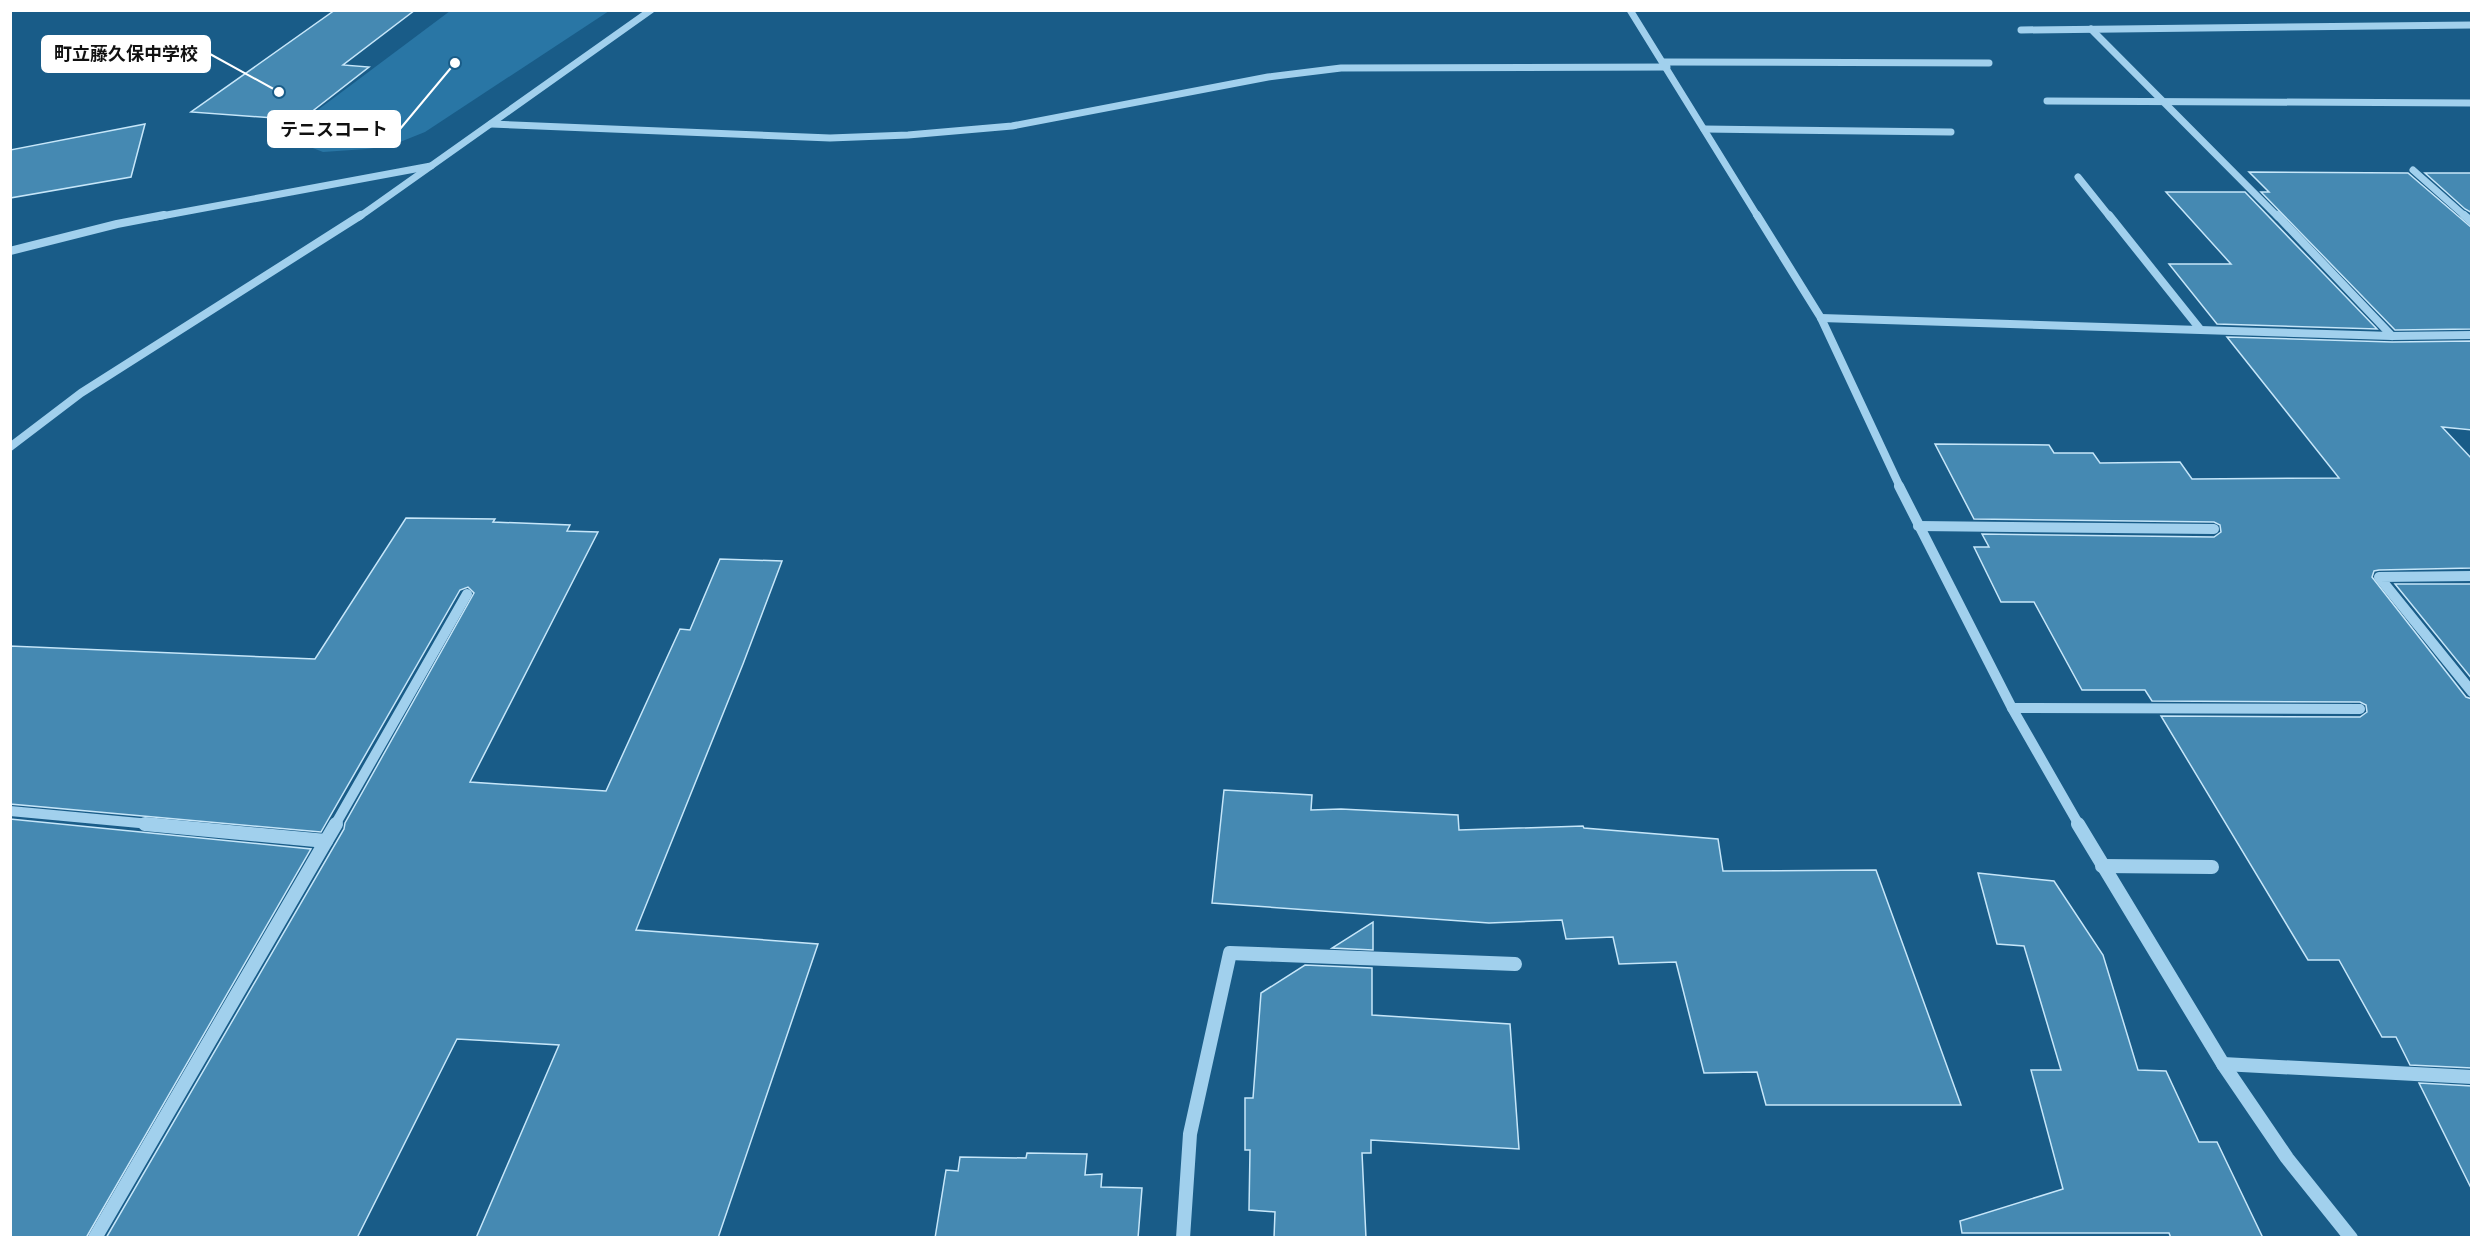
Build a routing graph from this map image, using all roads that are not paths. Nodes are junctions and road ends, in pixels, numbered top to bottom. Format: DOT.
graph roads {
  1 [pos="651,10"];
  2 [pos="1630,10"];
  3 [pos="2472,25"];
  4 [pos="2091,29"];
  5 [pos="2021,30"];
  6 [pos="1989,63"];
  7 [pos="1665,65"];
  8 [pos="2047,101"];
  9 [pos="2163,102"];
  10 [pos="2472,103"];
  11 [pos="490,124"];
  12 [pos="1704,129"];
  13 [pos="1951,132"];
  14 [pos="434,166"];
  15 [pos="2414,170"];
  16 [pos="2078,177"];
  17 [pos="2472,222"];
  18 [pos="10,251"];
  19 [pos="1821,318"];
  20 [pos="2200,329"];
  21 [pos="2472,335"];
  22 [pos="2392,336"];
  23 [pos="10,447"];
  24 [pos="1918,526"];
  25 [pos="2214,529"];
  26 [pos="2472,576"];
  27 [pos="466,594"];
  28 [pos="2472,692"];
  29 [pos="2012,708"];
  30 [pos="2361,709"];
  31 [pos="10,811"];
  32 [pos="326,841"];
  33 [pos="2102,866"];
  34 [pos="2212,867"];
  35 [pos="1515,964"];
  36 [pos="2223,1064"];
  37 [pos="2472,1077"];
  38 [pos="95,1238"];
  39 [pos="1183,1238"];
  40 [pos="2351,1238"];
  1 -- 11 [label="street"];
  2 -- 7 [label="street"];
  3 -- 4 [label="street"];
  4 -- 5 [label="street"];
  4 -- 9 [label="street"];
  6 -- 7 [label="street"];
  7 -- 11 [label="street"];
  7 -- 12 [label="street"];
  8 -- 9 [label="street"];
  9 -- 10 [label="street"];
  9 -- 22 [label="street"];
  11 -- 14 [label="street"];
  12 -- 13 [label="street"];
  12 -- 19 [label="street"];
  14 -- 18 [label="street"];
  14 -- 23 [label="street"];
  15 -- 17 [label="street"];
  16 -- 20 [label="street"];
  19 -- 20 [label="street"];
  19 -- 24 [label="street"];
  20 -- 22 [label="street"];
  21 -- 22 [label="street"];
  24 -- 25 [label="street"];
  24 -- 29 [label="street"];
  26 -- 28 [label="street"];
  27 -- 32 [label="street"];
  29 -- 30 [label="street"];
  29 -- 33 [label="street"];
  31 -- 32 [label="street"];
  32 -- 38 [label="street"];
  33 -- 34 [label="street"];
  33 -- 36 [label="street"];
  35 -- 39 [label="street"];
  36 -- 37 [label="street"];
  36 -- 40 [label="street"];
}
